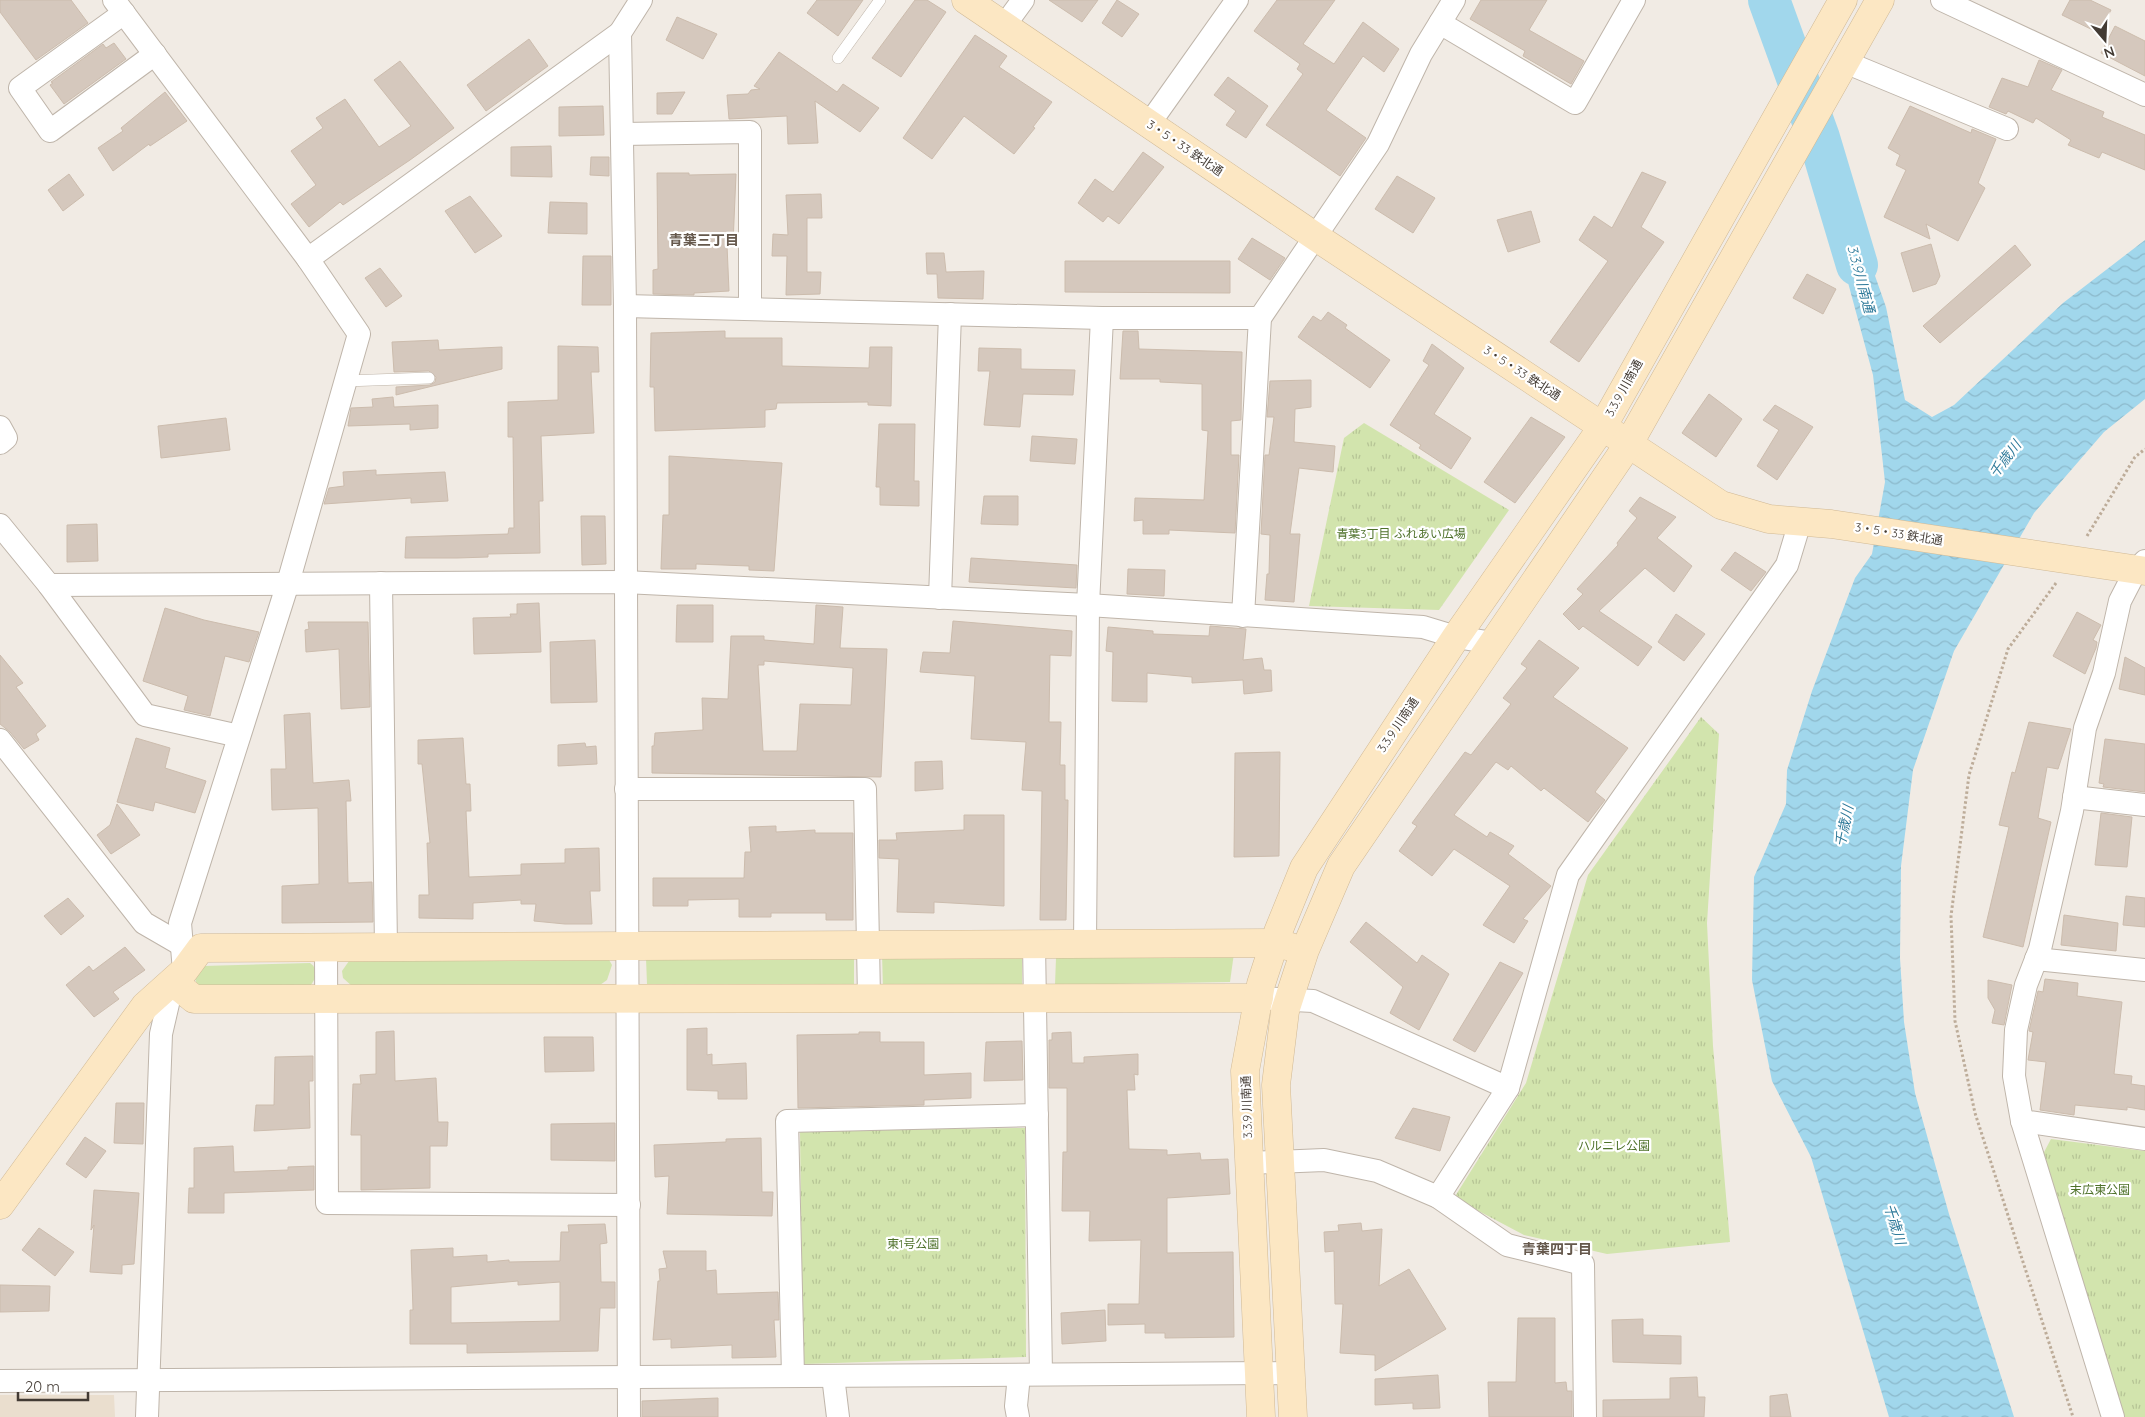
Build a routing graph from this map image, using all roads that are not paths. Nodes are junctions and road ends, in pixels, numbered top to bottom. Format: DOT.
graph roads {
  1 [pos="641,0"];
  2 [pos="880,0"];
  3 [pos="966,0"];
  4 [pos="1023,0"];
  5 [pos="1237,0"];
  6 [pos="1454,0"];
  7 [pos="1634,0"];
  8 [pos="1843,0"];
  9 [pos="1880,0"];
  10 [pos="1942,0"];
  11 [pos="119,6"];
  12 [pos="1440,24"];
  13 [pos="1004,26"];
  14 [pos="620,33"];
  15 [pos="154,54"];
  16 [pos="838,58"];
  17 [pos="1846,62"];
  18 [pos="2145,95"];
  19 [pos="1149,124"];
  20 [pos="2007,129"];
  21 [pos="622,134"];
  22 [pos="1316,237"];
  23 [pos="308,259"];
  24 [pos="625,306"];
  25 [pos="750,309"];
  26 [pos="950,314"];
  27 [pos="1102,318"];
  28 [pos="1260,318"];
  29 [pos="429,378"];
  30 [pos="345,381"];
  31 [pos="1603,426"];
  32 [pos="0,427"];
  33 [pos="0,443"];
  34 [pos="1628,445"];
  35 [pos="1800,522"];
  36 [pos="0,524"];
  37 [pos="2142,567"];
  38 [pos="625,582"];
  39 [pos="288,583"];
  40 [pos="381,583"];
  41 [pos="49,585"];
  42 [pos="940,598"];
  43 [pos="1088,605"];
  44 [pos="1244,616"];
  45 [pos="1456,637"];
  46 [pos="1493,643"];
  47 [pos="239,736"];
  48 [pos="0,740"];
  49 [pos="626,789"];
  50 [pos="2074,797"];
  51 [pos="2145,805"];
  52 [pos="1275,943"];
  53 [pos="1034,944"];
  54 [pos="1085,944"];
  55 [pos="868,946"];
  56 [pos="326,948"];
  57 [pos="386,948"];
  58 [pos="627,948"];
  59 [pos="1305,950"];
  60 [pos="2036,959"];
  61 [pos="179,966"];
  62 [pos="2145,970"];
  63 [pos="869,998"];
  64 [pos="1036,998"];
  65 [pos="1259,998"];
  66 [pos="328,999"];
  67 [pos="628,999"];
  68 [pos="1288,1001"];
  69 [pos="1508,1088"];
  70 [pos="1037,1115"];
  71 [pos="2022,1122"];
  72 [pos="2145,1139"];
  73 [pos="1249,1163"];
  74 [pos="1280,1163"];
  75 [pos="1438,1197"];
  76 [pos="0,1205"];
  77 [pos="629,1205"];
  78 [pos="1259,1373"];
  79 [pos="1291,1373"];
  80 [pos="1041,1374"];
  81 [pos="1019,1375"];
  82 [pos="793,1376"];
  83 [pos="832,1376"];
  84 [pos="629,1377"];
  85 [pos="147,1380"];
  86 [pos="0,1381"];
  87 [pos="147,1417"];
  88 [pos="629,1417"];
  89 [pos="838,1417"];
  90 [pos="1018,1417"];
  91 [pos="1261,1417"];
  92 [pos="1293,1417"];
  93 [pos="1585,1417"];
  94 [pos="2113,1417"];
  1 -- 14 [label="street"];
  2 -- 16 [label="lane"];
  3 -- 13 [label="street, 3・5・33 鉄北通"];
  4 -- 13 [label="street"];
  5 -- 19 [label="street"];
  6 -- 12 [label="street"];
  7 -- 12 [label="street"];
  8 -- 31 [label="street, 3.3.9 川南通"];
  9 -- 17 [label="street"];
  10 -- 18 [label="street"];
  11 -- 15 [label="street"];
  11 -- 15 [label="street"];
  12 -- 22 [label="street"];
  13 -- 19 [label="street, 3・5・33 鉄北通"];
  14 -- 21 [label="street"];
  14 -- 23 [label="street"];
  15 -- 23 [label="street"];
  17 -- 20 [label="street"];
  17 -- 34 [label="street"];
  19 -- 22 [label="street, 3・5・33 鉄北通"];
  21 -- 24 [label="street"];
  21 -- 25 [label="street"];
  22 -- 28 [label="street"];
  22 -- 31 [label="street, 3・5・33 鉄北通"];
  23 -- 30 [label="street"];
  24 -- 25 [label="street"];
  24 -- 38 [label="street"];
  25 -- 26 [label="street"];
  26 -- 27 [label="street"];
  26 -- 42 [label="street"];
  27 -- 28 [label="street"];
  27 -- 43 [label="street"];
  28 -- 44 [label="street"];
  29 -- 30 [label="lane"];
  30 -- 39 [label="street"];
  31 -- 34 [label="street, 3・5・33 鉄北通"];
  31 -- 45 [label="street, 3.3.9 川南通"];
  32 -- 33 [label="street"];
  34 -- 35 [label="street, 3・5・33 鉄北通"];
  34 -- 46 [label="street"];
  35 -- 37 [label="street, 3・5・33 鉄北通"];
  35 -- 69 [label="street"];
  36 -- 41 [label="street"];
  37 -- 50 [label="street"];
  38 -- 40 [label="street"];
  38 -- 42 [label="street"];
  38 -- 49 [label="street"];
  39 -- 40 [label="street"];
  39 -- 41 [label="street"];
  39 -- 47 [label="street"];
  40 -- 57 [label="street"];
  41 -- 47 [label="street"];
  42 -- 43 [label="street"];
  43 -- 44 [label="street"];
  43 -- 54 [label="street"];
  44 -- 45 [label="street"];
  45 -- 46 [label="street"];
  45 -- 52 [label="street, 3.3.9 川南通"];
  46 -- 59 [label="street"];
  47 -- 61 [label="street"];
  48 -- 61 [label="street"];
  49 -- 55 [label="street"];
  49 -- 58 [label="street"];
  50 -- 51 [label="street"];
  50 -- 60 [label="street"];
  52 -- 54 [label="street"];
  52 -- 59 [label="street"];
  52 -- 65 [label="street, 3.3.9 川南通"];
  53 -- 54 [label="street"];
  53 -- 55 [label="street"];
  53 -- 64 [label="street"];
  55 -- 58 [label="street"];
  55 -- 63 [label="street"];
  56 -- 57 [label="street"];
  56 -- 61 [label="street"];
  56 -- 66 [label="street"];
  57 -- 58 [label="street"];
  58 -- 67 [label="street"];
  59 -- 68 [label="street"];
  60 -- 62 [label="street"];
  60 -- 71 [label="street"];
  61 -- 66 [label="street"];
  61 -- 76 [label="street"];
  61 -- 85 [label="street"];
  63 -- 64 [label="street"];
  63 -- 67 [label="street"];
  64 -- 65 [label="street"];
  64 -- 70 [label="street"];
  65 -- 68 [label="street"];
  65 -- 73 [label="street, 3.3.9 川南通"];
  66 -- 67 [label="street"];
  66 -- 77 [label="street"];
  67 -- 77 [label="street"];
  68 -- 69 [label="street"];
  68 -- 74 [label="street"];
  69 -- 75 [label="street"];
  70 -- 80 [label="street"];
  70 -- 82 [label="street"];
  71 -- 72 [label="street"];
  71 -- 94 [label="street"];
  73 -- 74 [label="street"];
  73 -- 78 [label="street, 3.3.9 川南通"];
  74 -- 75 [label="street"];
  74 -- 79 [label="street"];
  75 -- 93 [label="street"];
  77 -- 84 [label="street"];
  78 -- 79 [label="street"];
  78 -- 80 [label="street"];
  78 -- 91 [label="street, 3.3.9 川南通"];
  79 -- 92 [label="street"];
  80 -- 81 [label="street"];
  81 -- 83 [label="street"];
  81 -- 90 [label="street"];
  82 -- 83 [label="street"];
  82 -- 84 [label="street"];
  83 -- 89 [label="street"];
  84 -- 85 [label="street"];
  84 -- 88 [label="street"];
  85 -- 86 [label="street"];
  85 -- 87 [label="street"];
}
